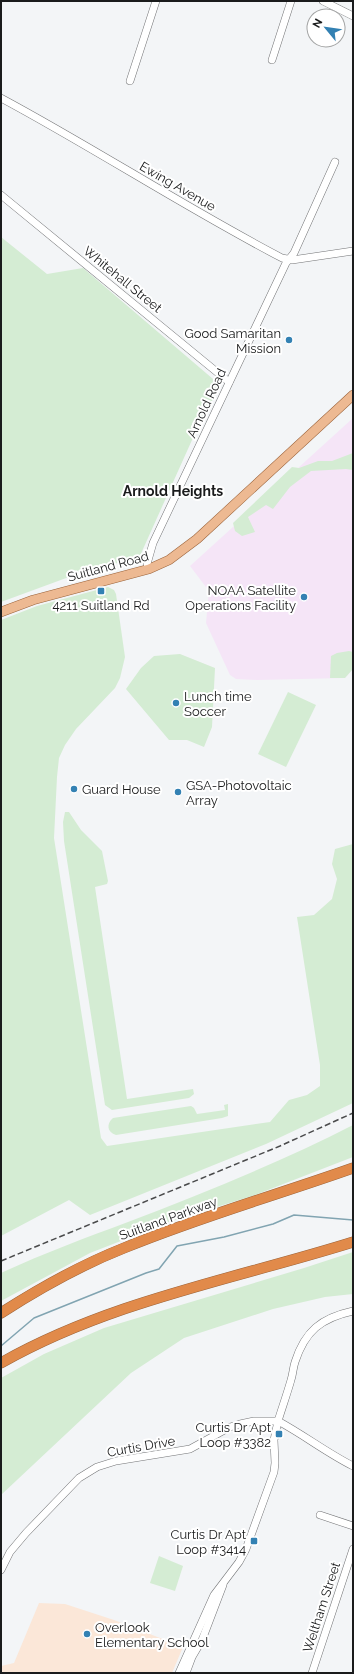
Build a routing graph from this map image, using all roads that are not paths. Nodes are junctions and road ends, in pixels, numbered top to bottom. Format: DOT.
graph roads {
  1 [pos="156,1"];
  2 [pos="291,1"];
  3 [pos="323,1"];
  4 [pos="353,16"];
  5 [pos="272,60"];
  6 [pos="130,81"];
  7 [pos="1,98"];
  8 [pos="335,162"];
  9 [pos="1,195"];
  10 [pos="353,251"];
  11 [pos="288,259"];
  12 [pos="229,382"];
  13 [pos="353,395"];
  14 [pos="149,569"];
  15 [pos="1,612"];
  16 [pos="353,1168"];
  17 [pos="353,1242"];
  18 [pos="353,1311"];
  19 [pos="1,1313"];
  20 [pos="1,1363"];
  21 [pos="278,1421"];
  22 [pos="353,1466"];
  23 [pos="320,1515"];
  24 [pos="353,1526"];
  25 [pos="353,1549"];
  26 [pos="1,1570"];
  27 [pos="225,1581"];
  28 [pos="179,1673"];
  29 [pos="186,1673"];
  30 [pos="312,1673"];
  1 -- 6 [label="street"];
  2 -- 5 [label="street"];
  3 -- 4 [label="street"];
  7 -- 11 [label="street, Ewing Avenue"];
  8 -- 11 [label="street, Arnold Road"];
  9 -- 12 [label="street, Whitehall Street"];
  10 -- 11 [label="street, Ewing Avenue"];
  11 -- 12 [label="street, Arnold Road"];
  12 -- 14 [label="street, Arnold Road"];
  13 -- 14 [label="main road, Suitland Road"];
  14 -- 15 [label="main road, Suitland Road"];
  16 -- 19 [label="highway, Suitland Parkway"];
  17 -- 20 [label="highway"];
  18 -- 21 [label="street"];
  21 -- 22 [label="street, Curtis Drive"];
  21 -- 26 [label="street, Curtis Drive"];
  21 -- 27 [label="street"];
  23 -- 24 [label="street"];
  25 -- 30 [label="street, Weltham Street"];
  27 -- 28 [label="street"];
  27 -- 29 [label="street"];
}
